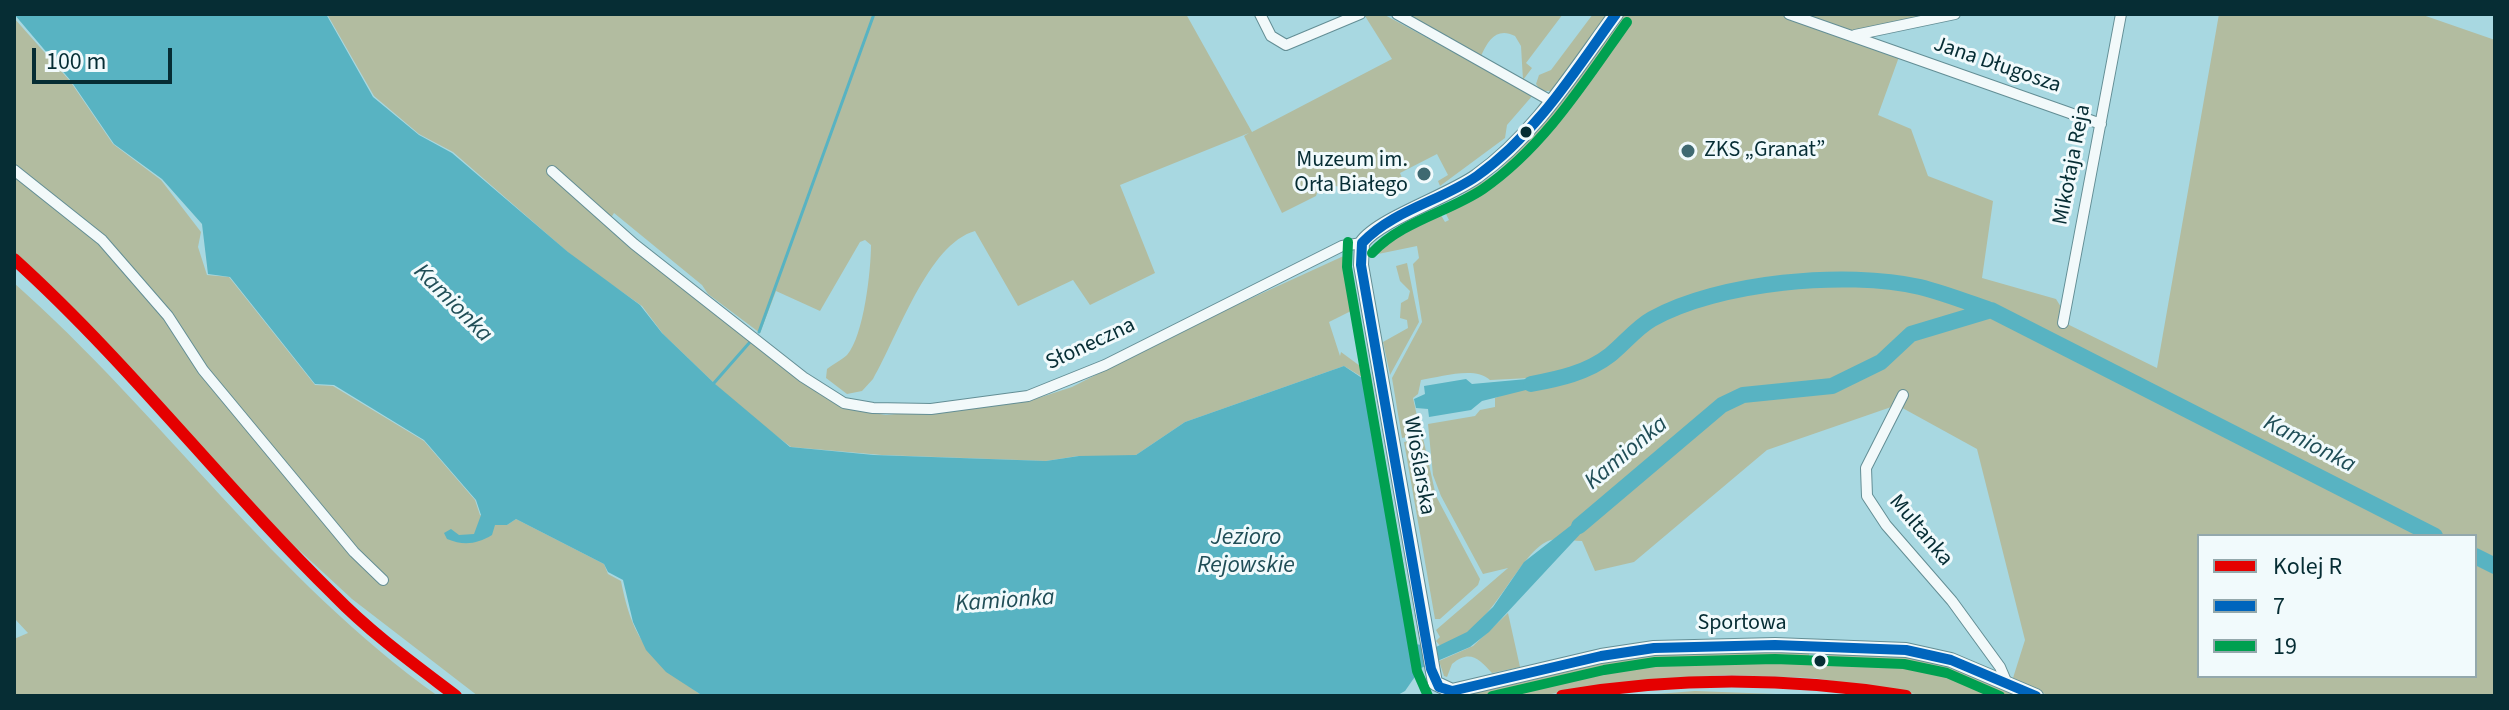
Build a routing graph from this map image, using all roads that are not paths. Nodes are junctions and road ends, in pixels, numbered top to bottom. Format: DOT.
graph roads {
  1 [pos="1260,14"];
  2 [pos="1360,14"];
  3 [pos="1397,14"];
  4 [pos="1616,14"];
  5 [pos="1789,14"];
  6 [pos="1955,14"];
  7 [pos="2121,14"];
  8 [pos="1852,36"];
  9 [pos="1551,101"];
  10 [pos="2101,124"];
  11 [pos="14,170"];
  12 [pos="552,171"];
  13 [pos="1362,243"];
  14 [pos="2063,323"];
  15 [pos="1903,395"];
  16 [pos="383,580"];
  17 [pos="2006,681"];
  18 [pos="1441,692"];
  19 [pos="2036,696"];
  1 -- 2 [label="street"];
  3 -- 9 [label="street"];
  4 -- 9 [label="street, Słoneczna"];
  5 -- 8 [label="street, Jana Długosza"];
  6 -- 8 [label="street"];
  7 -- 10 [label="street, Mikołaja Reja"];
  8 -- 10 [label="street, Jana Długosza"];
  9 -- 13 [label="street, Słoneczna"];
  10 -- 14 [label="street, Mikołaja Reja"];
  11 -- 16 [label="street"];
  12 -- 13 [label="street, Słoneczna"];
  13 -- 18 [label="street, Wioślarska"];
  15 -- 17 [label="street, Multanka"];
  17 -- 18 [label="street, Sportowa"];
  17 -- 19 [label="street, Sportowa"];
}
